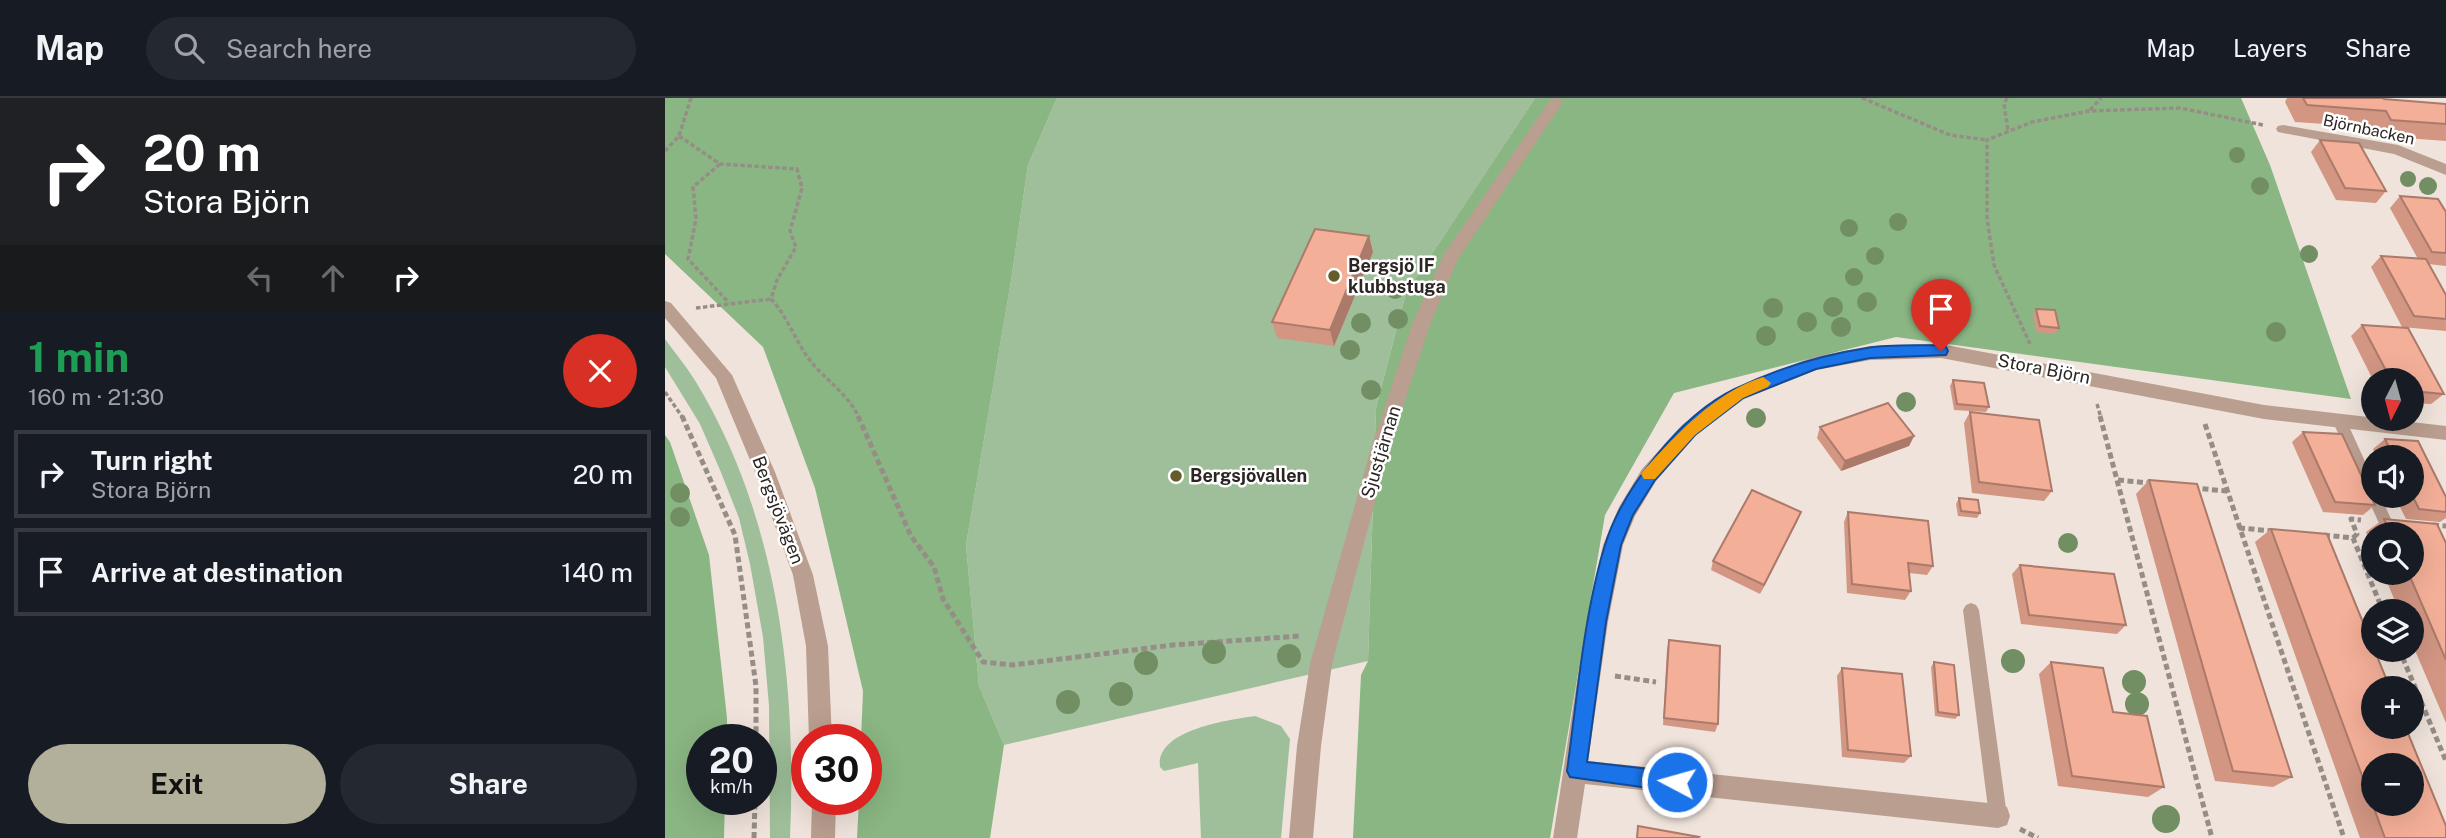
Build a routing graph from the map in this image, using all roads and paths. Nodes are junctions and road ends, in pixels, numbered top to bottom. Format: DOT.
graph roads {
  1 [pos="691,98"];
  2 [pos="1862,98"];
  3 [pos="2007,98"];
  4 [pos="2101,98"];
  5 [pos="1556,102"];
  6 [pos="2089,111"];
  7 [pos="2283,129"];
  8 [pos="2008,131"];
  9 [pos="679,136"];
  10 [pos="1987,140"];
  11 [pos="665,151"];
  12 [pos="720,164"];
  13 [pos="2446,170"];
  14 [pos="771,299"];
  15 [pos="729,303"];
  16 [pos="667,309"];
  17 [pos="2045,369"];
  18 [pos="665,392"];
  19 [pos="2094,393"];
  20 [pos="2201,414"];
  21 [pos="2340,422"];
  22 [pos="2446,433"];
  23 [pos="2118,480"];
  24 [pos="2159,484"];
  25 [pos="2186,487"];
  26 [pos="2227,491"];
  27 [pos="2385,521"];
  28 [pos="2239,528"];
  29 [pos="2277,531"];
  30 [pos="2315,534"];
  31 [pos="2378,599"];
  32 [pos="1971,610"];
  33 [pos="1329,634"];
  34 [pos="2404,662"];
  35 [pos="1590,673"];
  36 [pos="1657,682"];
  37 [pos="756,724"];
  38 [pos="820,724"];
  39 [pos="2446,761"];
  40 [pos="1576,771"];
  41 [pos="755,815"];
  42 [pos="824,815"];
  43 [pos="1998,816"];
  44 [pos="754,838"];
  45 [pos="823,838"];
  46 [pos="1301,838"];
  47 [pos="1565,838"];
  48 [pos="2212,838"];
  49 [pos="2344,838"];
  1 -- 9 [label="path"];
  2 -- 10 [label="path"];
  3 -- 8 [label="path"];
  4 -- 6 [label="path"];
  5 -- 33 [label="street, Sjustjärnan"];
  6 -- 7 [label="path"];
  6 -- 8 [label="path"];
  7 -- 13 [label="street, Björnbacken"];
  8 -- 10 [label="path"];
  9 -- 11 [label="path"];
  9 -- 12 [label="path"];
  10 -- 17 [label="path"];
  12 -- 14 [label="path"];
  12 -- 15 [label="path"];
  14 -- 15 [label="path"];
  14 -- 33 [label="path"];
  15 -- 16 [label="path"];
  16 -- 38 [label="street, Bergsjövägen"];
  17 -- 21 [label="street, Stora Björn"];
  17 -- 35 [label="street, Stora Björn"];
  18 -- 37 [label="path"];
  19 -- 23 [label="path"];
  20 -- 26 [label="path"];
  21 -- 22 [label="street, Stora Björn"];
  21 -- 27 [label="lane"];
  23 -- 24 [label="path"];
  23 -- 48 [label="path"];
  25 -- 26 [label="path"];
  26 -- 28 [label="path"];
  28 -- 29 [label="path"];
  28 -- 49 [label="path"];
  30 -- 31 [label="path"];
  32 -- 43 [label="lane"];
  33 -- 46 [label="street, Sjustjärnan"];
  34 -- 39 [label="path"];
  35 -- 36 [label="path"];
  35 -- 40 [label="street, Stora Björn"];
  40 -- 43 [label="street"];
  40 -- 47 [label="street, Stora Björn"];
  41 -- 44 [label="path"];
  42 -- 45 [label="street"];
}
